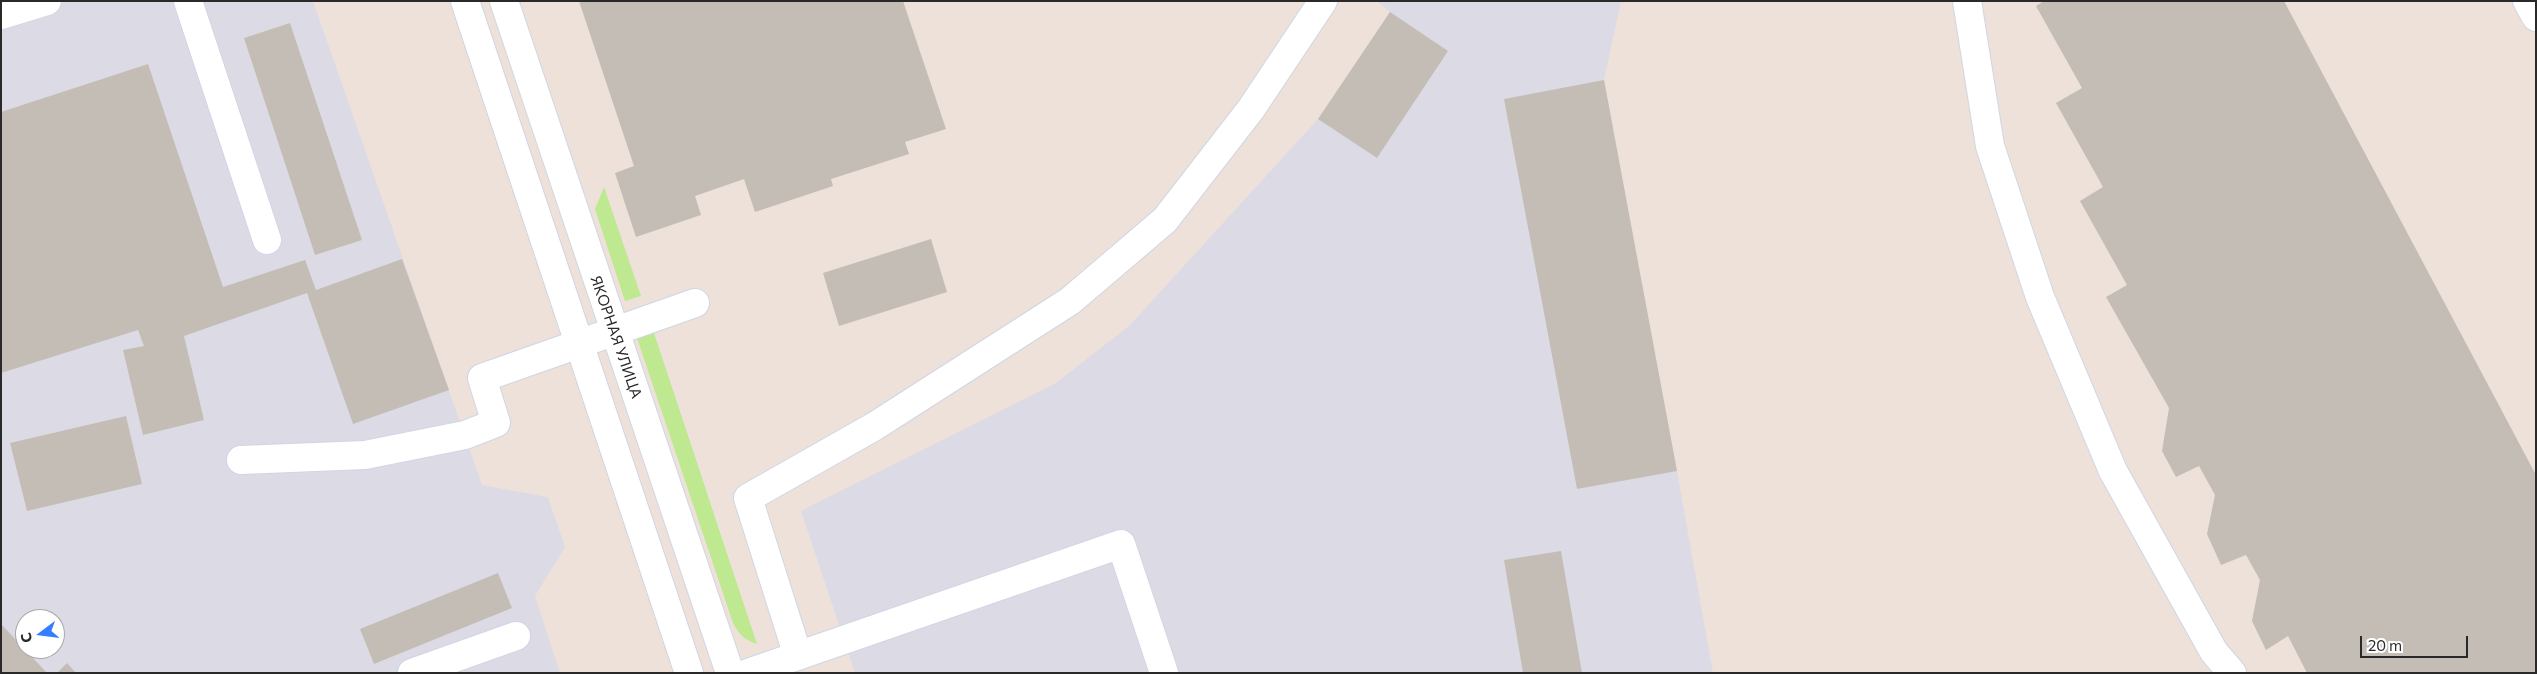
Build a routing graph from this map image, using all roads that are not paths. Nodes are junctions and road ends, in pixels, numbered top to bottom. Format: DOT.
graph roads {
  1 [pos="47,1"];
  2 [pos="188,1"];
  3 [pos="465,1"];
  4 [pos="504,1"];
  5 [pos="1323,1"];
  6 [pos="1967,1"];
  7 [pos="2527,1"];
  8 [pos="1,15"];
  9 [pos="2536,17"];
  10 [pos="267,240"];
  11 [pos="695,303"];
  12 [pos="614,331"];
  13 [pos="579,343"];
  14 [pos="241,460"];
  15 [pos="516,636"];
  16 [pos="798,656"];
  17 [pos="412,673"];
  18 [pos="689,673"];
  19 [pos="730,673"];
  20 [pos="748,673"];
  21 [pos="1164,673"];
  22 [pos="2232,673"];
  1 -- 8 [label="street"];
  2 -- 10 [label="street"];
  3 -- 13 [label="street"];
  4 -- 12 [label="street, ЯКОРНАЯ УЛИЦА"];
  5 -- 16 [label="street"];
  6 -- 22 [label="street"];
  7 -- 9 [label="street"];
  11 -- 12 [label="street"];
  12 -- 13 [label="street"];
  12 -- 19 [label="street, ЯКОРНАЯ УЛИЦА"];
  13 -- 14 [label="street"];
  13 -- 18 [label="street"];
  15 -- 17 [label="street"];
  16 -- 20 [label="street"];
  16 -- 21 [label="street"];
}
